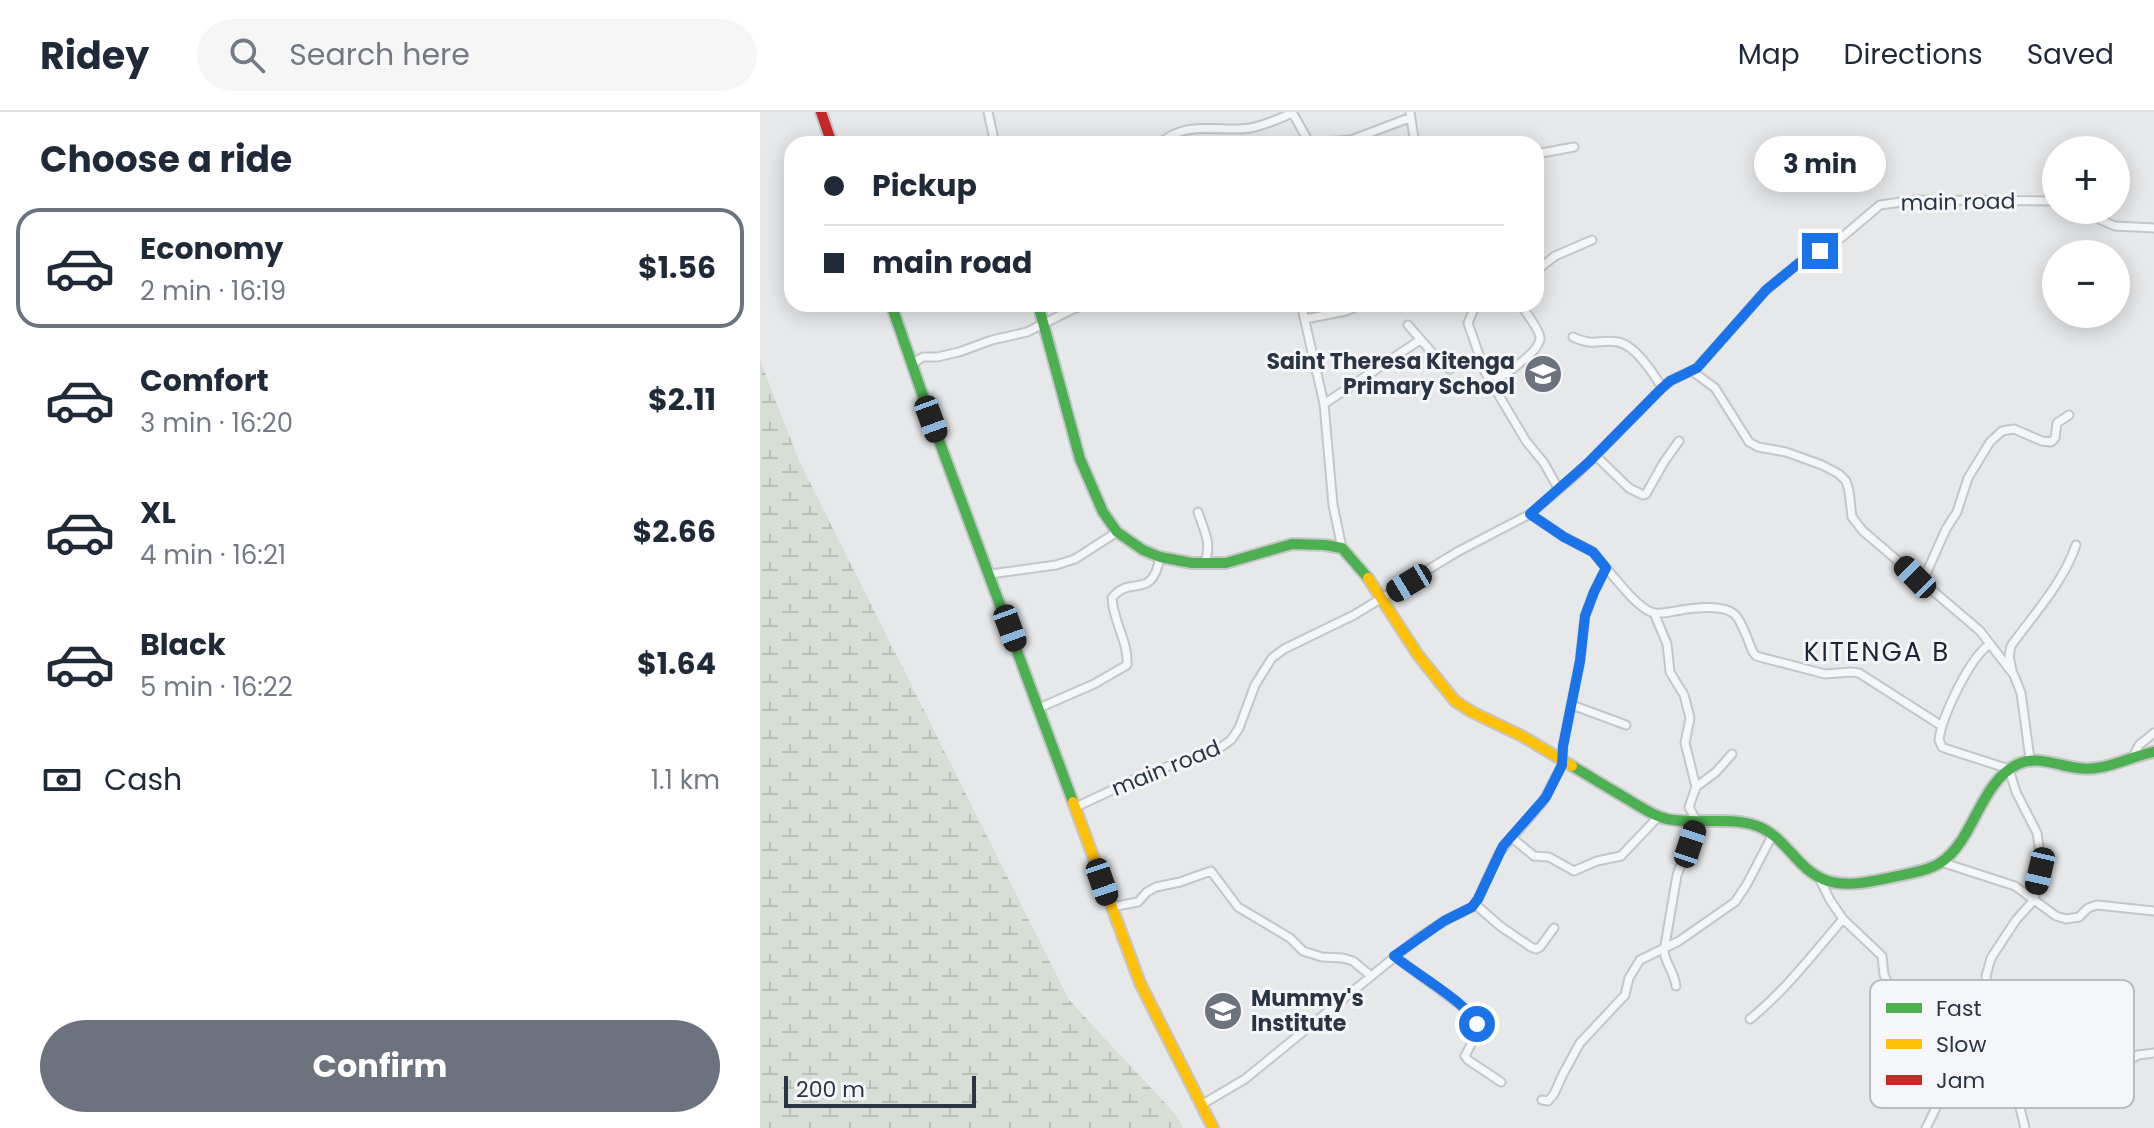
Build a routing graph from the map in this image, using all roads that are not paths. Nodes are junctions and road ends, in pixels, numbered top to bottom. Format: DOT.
graph roads {
  1 [pos="821,112"];
  2 [pos="988,112"];
  3 [pos="1292,112"];
  4 [pos="1410,115"];
  5 [pos="829,136"];
  6 [pos="993,136"];
  7 [pos="1169,136"];
  8 [pos="1306,136"];
  9 [pos="1360,136"];
  10 [pos="1414,136"];
  11 [pos="1574,147"];
  12 [pos="1544,153"];
  13 [pos="2042,201"];
  14 [pos="2110,224"];
  15 [pos="2154,228"];
  16 [pos="1592,240"];
  17 [pos="1544,265"];
  18 [pos="894,312"];
  19 [pos="1040,312"];
  20 [pos="1067,312"];
  21 [pos="1303,312"];
  22 [pos="1341,312"];
  23 [pos="1473,312"];
  24 [pos="1525,312"];
  25 [pos="1305,319"];
  26 [pos="1044,324"];
  27 [pos="1408,325"];
  28 [pos="1573,337"];
  29 [pos="1420,340"];
  30 [pos="913,363"];
  31 [pos="1450,369"];
  32 [pos="1692,371"];
  33 [pos="1493,382"];
  34 [pos="1662,388"];
  35 [pos="1324,404"];
  36 [pos="2069,415"];
  37 [pos="1679,441"];
  38 [pos="1596,456"];
  39 [pos="1558,488"];
  40 [pos="1198,512"];
  41 [pos="1530,514"];
  42 [pos="1117,532"];
  43 [pos="2076,545"];
  44 [pos="1342,548"];
  45 [pos="1160,557"];
  46 [pos="1204,564"];
  47 [pos="1606,568"];
  48 [pos="990,574"];
  49 [pos="1922,583"];
  50 [pos="1381,599"];
  51 [pos="1654,613"];
  52 [pos="1990,644"];
  53 [pos="2014,675"];
  54 [pos="1572,705"];
  55 [pos="1039,708"];
  56 [pos="1626,725"];
  57 [pos="1942,726"];
  58 [pos="2154,733"];
  59 [pos="2154,752"];
  60 [pos="1732,754"];
  61 [pos="2133,757"];
  62 [pos="1562,759"];
  63 [pos="2030,759"];
  64 [pos="2009,769"];
  65 [pos="1696,787"];
  66 [pos="1076,807"];
  67 [pos="1658,817"];
  68 [pos="1697,822"];
  69 [pos="1773,834"];
  70 [pos="1511,837"];
  71 [pos="1941,862"];
  72 [pos="1819,878"];
  73 [pos="2034,900"];
  74 [pos="1475,904"];
  75 [pos="1111,907"];
  76 [pos="2154,911"];
  77 [pos="1843,919"];
  78 [pos="1554,928"];
  79 [pos="1665,947"];
  80 [pos="1394,956"];
  81 [pos="1371,976"];
  82 [pos="1886,980"];
  83 [pos="1987,980"];
  84 [pos="1676,986"];
  85 [pos="1750,1019"];
  86 [pos="2154,1053"];
  87 [pos="2134,1057"];
  88 [pos="1501,1082"];
  89 [pos="1542,1100"];
  90 [pos="1201,1105"];
  91 [pos="1936,1108"];
  92 [pos="2021,1108"];
  93 [pos="1213,1128"];
  94 [pos="1926,1128"];
  95 [pos="2025,1128"];
  1 -- 5 [label="street"];
  2 -- 6 [label="street"];
  3 -- 7 [label="street"];
  3 -- 8 [label="street"];
  4 -- 9 [label="street"];
  4 -- 10 [label="street"];
  11 -- 12 [label="street"];
  13 -- 32 [label="street, main road"];
  14 -- 15 [label="street"];
  16 -- 17 [label="street"];
  18 -- 30 [label="street"];
  19 -- 26 [label="street"];
  20 -- 26 [label="street"];
  21 -- 25 [label="street"];
  22 -- 25 [label="street"];
  23 -- 33 [label="street"];
  24 -- 33 [label="street"];
  25 -- 35 [label="street"];
  26 -- 30 [label="street"];
  26 -- 42 [label="street"];
  27 -- 29 [label="street"];
  28 -- 34 [label="street"];
  29 -- 31 [label="street"];
  29 -- 35 [label="street"];
  30 -- 48 [label="street"];
  32 -- 34 [label="street, main road"];
  32 -- 49 [label="street"];
  33 -- 39 [label="street"];
  34 -- 38 [label="street, main road"];
  35 -- 44 [label="street"];
  36 -- 49 [label="street"];
  37 -- 38 [label="street"];
  38 -- 39 [label="street, main road"];
  39 -- 41 [label="street, main road"];
  40 -- 46 [label="street"];
  41 -- 47 [label="street"];
  41 -- 50 [label="street, main road"];
  42 -- 45 [label="street"];
  42 -- 48 [label="street"];
  43 -- 53 [label="street"];
  44 -- 46 [label="street"];
  44 -- 50 [label="street"];
  45 -- 46 [label="street"];
  45 -- 55 [label="street"];
  47 -- 51 [label="street"];
  47 -- 54 [label="street"];
  48 -- 55 [label="street"];
  49 -- 52 [label="street"];
  50 -- 62 [label="street"];
  50 -- 66 [label="street, main road"];
  51 -- 57 [label="street"];
  51 -- 65 [label="street"];
  52 -- 53 [label="street"];
  52 -- 57 [label="street"];
  53 -- 63 [label="street"];
  54 -- 56 [label="street"];
  54 -- 62 [label="street"];
  55 -- 66 [label="street"];
  57 -- 64 [label="street"];
  58 -- 61 [label="street"];
  59 -- 61 [label="street"];
  60 -- 65 [label="street"];
  61 -- 63 [label="street"];
  62 -- 67 [label="street"];
  62 -- 70 [label="street"];
  63 -- 64 [label="street"];
  64 -- 71 [label="street"];
  64 -- 73 [label="street"];
  65 -- 68 [label="street"];
  66 -- 75 [label="street"];
  67 -- 68 [label="street"];
  67 -- 70 [label="street"];
  68 -- 69 [label="street"];
  68 -- 79 [label="street"];
  69 -- 72 [label="street"];
  69 -- 79 [label="street"];
  70 -- 74 [label="street"];
  71 -- 72 [label="street"];
  71 -- 73 [label="street"];
  72 -- 77 [label="street"];
  73 -- 76 [label="street"];
  73 -- 83 [label="street"];
  74 -- 78 [label="street"];
  74 -- 80 [label="street"];
  75 -- 81 [label="street"];
  75 -- 90 [label="street"];
  77 -- 82 [label="street"];
  77 -- 85 [label="street"];
  79 -- 84 [label="street"];
  79 -- 89 [label="street"];
  80 -- 81 [label="street"];
  80 -- 88 [label="street"];
  81 -- 90 [label="street"];
  86 -- 87 [label="street"];
  90 -- 93 [label="street"];
  91 -- 94 [label="street"];
  92 -- 95 [label="street"];
}
